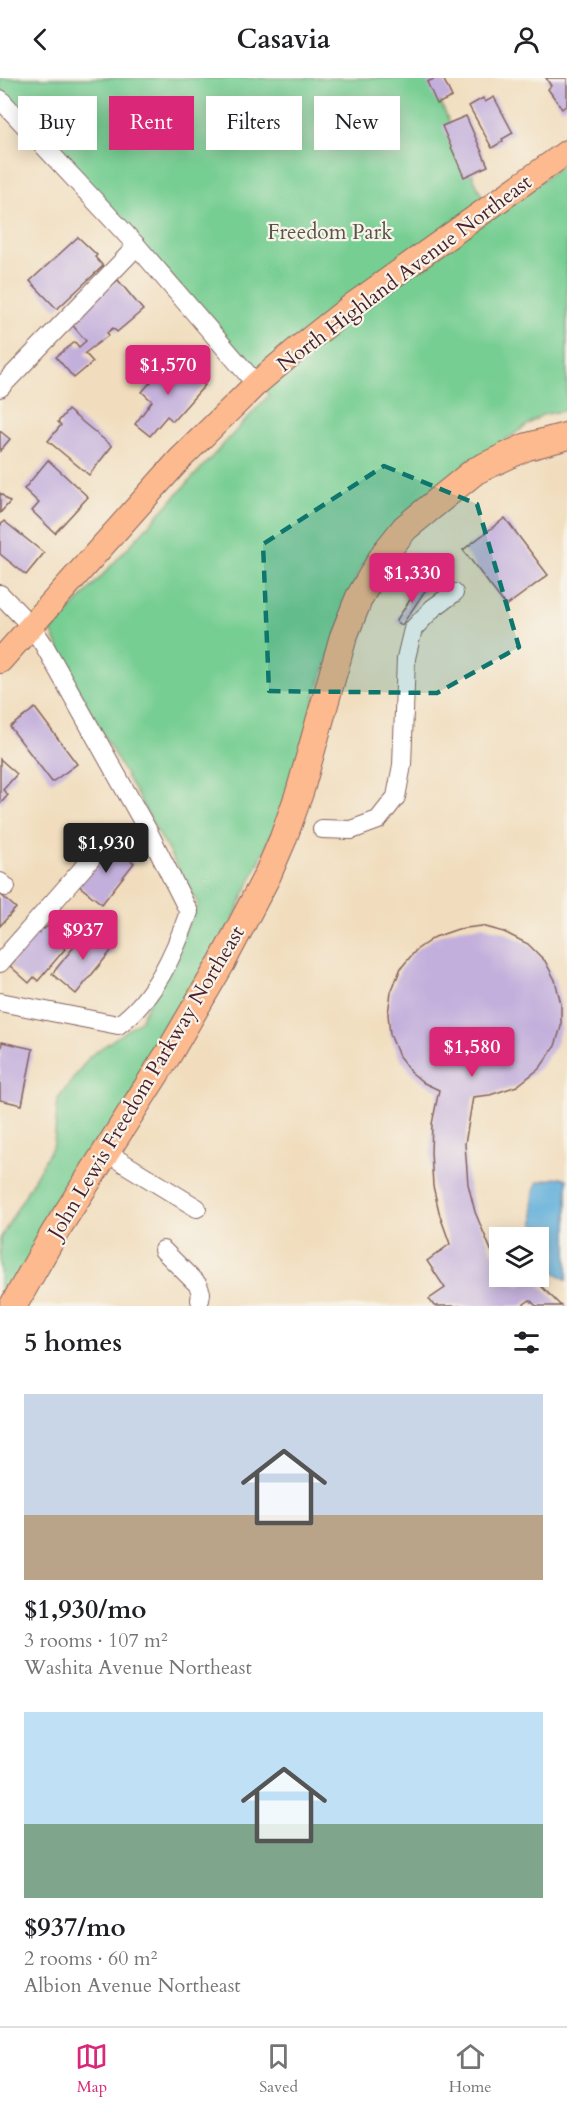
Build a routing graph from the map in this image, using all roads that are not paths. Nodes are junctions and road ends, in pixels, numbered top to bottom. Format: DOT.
graph roads {
  1 [pos="0,99"];
  2 [pos="567,152"];
  3 [pos="137,246"];
  4 [pos="256,384"];
  5 [pos="0,388"];
  6 [pos="567,420"];
  7 [pos="567,436"];
  8 [pos="494,461"];
  9 [pos="454,593"];
  10 [pos="0,594"];
  11 [pos="32,626"];
  12 [pos="0,661"];
  13 [pos="322,829"];
  14 [pos="91,859"];
  15 [pos="0,963"];
  16 [pos="0,1002"];
  17 [pos="107,1152"];
  18 [pos="197,1208"];
  19 [pos="163,1250"];
  20 [pos="200,1300"];
  21 [pos="13,1306"];
  1 -- 3 [label="street"];
  2 -- 4 [label="main road, North Highland Avenue Northeast"];
  3 -- 4 [label="street"];
  3 -- 5 [label="street"];
  4 -- 11 [label="main road, North Highland Avenue Northeast"];
  6 -- 8 [label="highway"];
  7 -- 8 [label="highway"];
  8 -- 17 [label="highway, John Lewis Freedom Parkway Northeast"];
  9 -- 13 [label="street"];
  10 -- 11 [label="street"];
  11 -- 12 [label="main road, North Highland Avenue Northeast"];
  11 -- 16 [label="street"];
  14 -- 15 [label="street"];
  17 -- 18 [label="street"];
  17 -- 21 [label="highway, John Lewis Freedom Parkway Northeast"];
  19 -- 20 [label="street"];
}
